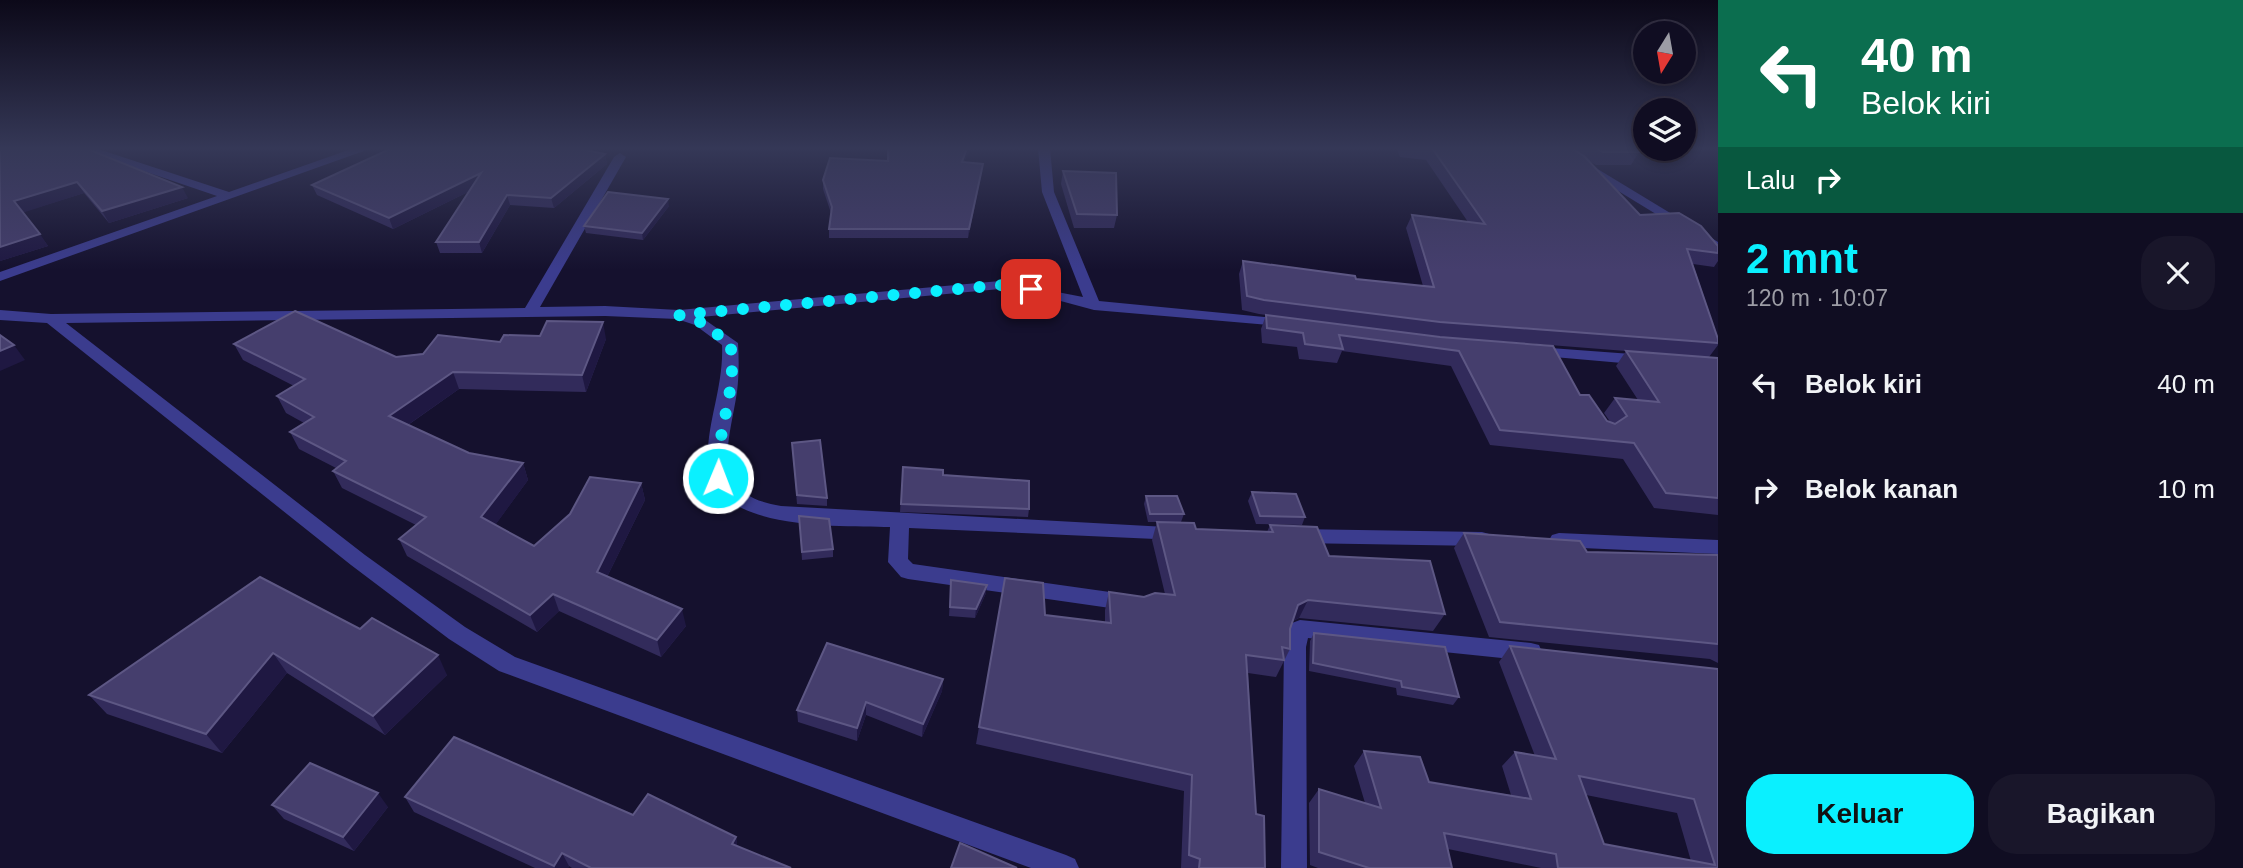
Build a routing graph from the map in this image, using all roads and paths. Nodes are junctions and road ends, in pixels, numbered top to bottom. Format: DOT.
graph roads {
  1 [pos="205,189"];
  2 [pos="250,189"];
  3 [pos="602,189"];
  4 [pos="1048,189"];
  5 [pos="1620,189"];
  6 [pos="228,196"];
  7 [pos="1718,248"];
  8 [pos="0,277"];
  9 [pos="1094,306"];
  10 [pos="529,313"];
  11 [pos="0,315"];
  12 [pos="679,315"];
  13 [pos="51,319"];
  14 [pos="1303,326"];
  15 [pos="1525,351"];
  16 [pos="1551,353"];
  17 [pos="1661,361"];
  18 [pos="1566,375"];
  19 [pos="900,522"];
  20 [pos="1195,533"];
  21 [pos="1277,535"];
  22 [pos="1507,539"];
  23 [pos="1533,539"];
  24 [pos="1718,547"];
  25 [pos="1139,604"];
  26 [pos="1558,655"];
  27 [pos="1064,868"];
  28 [pos="1294,868"];
  1 -- 6 [label="street"];
  2 -- 6 [label="street"];
  3 -- 10 [label="street"];
  4 -- 9 [label="street"];
  5 -- 7 [label="street"];
  6 -- 8 [label="street"];
  9 -- 12 [label="street"];
  9 -- 14 [label="street"];
  10 -- 12 [label="street"];
  10 -- 13 [label="street"];
  11 -- 13 [label="street"];
  12 -- 19 [label="street"];
  13 -- 27 [label="street"];
  15 -- 16 [label="street"];
  16 -- 17 [label="street"];
  16 -- 18 [label="street"];
  19 -- 20 [label="street"];
  19 -- 25 [label="street"];
  21 -- 22 [label="street"];
  23 -- 24 [label="street"];
  26 -- 28 [label="street"];
}
